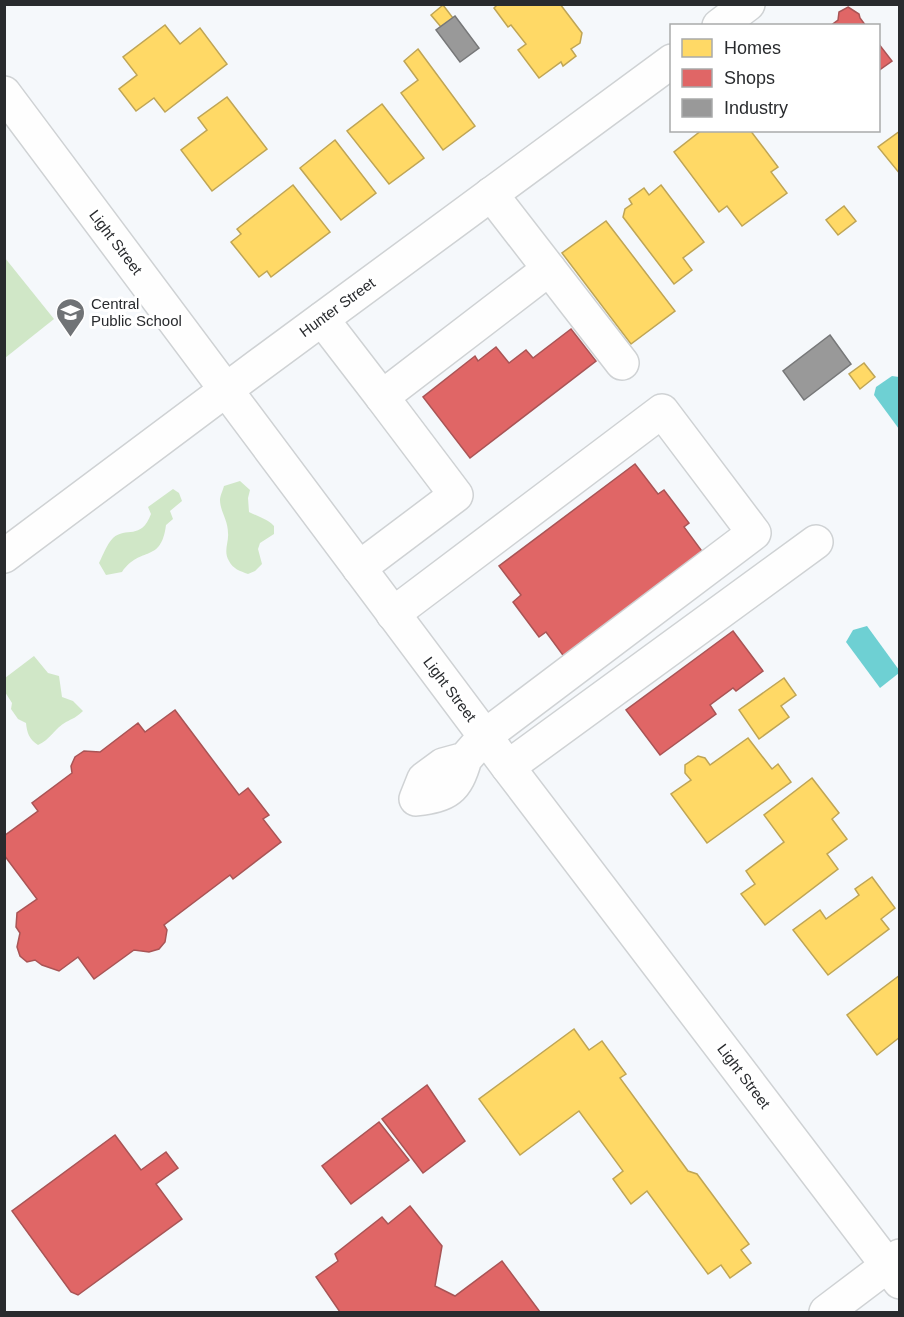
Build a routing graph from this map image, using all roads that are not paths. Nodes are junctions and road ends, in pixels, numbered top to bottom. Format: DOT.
graph roads {
  1 [pos="748,4"];
  2 [pos="722,24"];
  3 [pos="670,62"];
  4 [pos="4,93"];
  5 [pos="490,194"];
  6 [pos="549,269"];
  7 [pos="322,319"];
  8 [pos="622,363"];
  9 [pos="226,390"];
  10 [pos="382,397"];
  11 [pos="816,542"];
  12 [pos="4,556"];
  13 [pos="359,568"];
  14 [pos="393,614"];
  15 [pos="475,747"];
  16 [pos="508,767"];
  17 [pos="895,1268"];
  18 [pos="826,1312"];
  1 -- 2 [label="street"];
  3 -- 5 [label="street, Hunter Street"];
  4 -- 9 [label="street, Light Street"];
  5 -- 6 [label="street"];
  5 -- 7 [label="street, Hunter Street"];
  6 -- 8 [label="street"];
  6 -- 10 [label="street"];
  7 -- 9 [label="street, Hunter Street"];
  7 -- 10 [label="street"];
  9 -- 12 [label="street, Hunter Street"];
  9 -- 13 [label="street, Light Street"];
  10 -- 13 [label="street"];
  11 -- 16 [label="street"];
  13 -- 14 [label="street, Light Street"];
  14 -- 15 [label="street, Light Street"];
  14 -- 15 [label="street"];
  15 -- 16 [label="street, Light Street"];
  16 -- 17 [label="street, Light Street"];
  17 -- 18 [label="street"];
}
